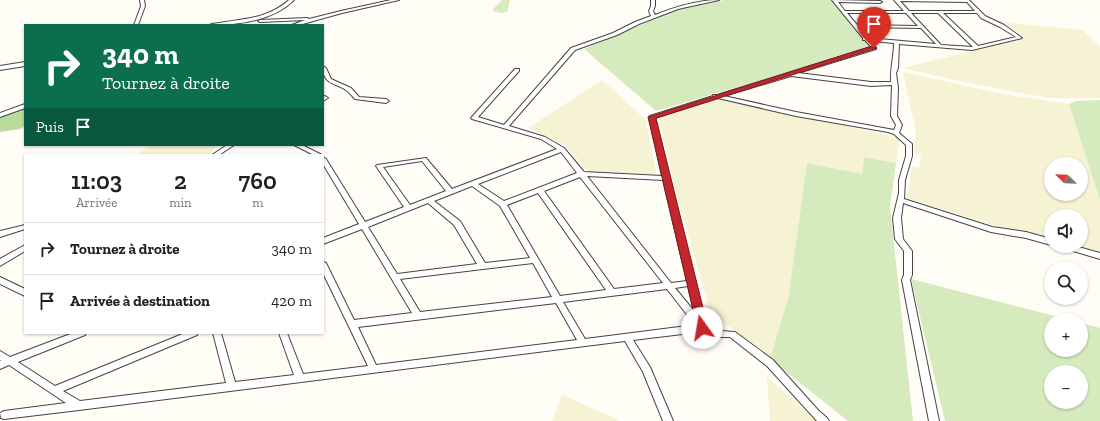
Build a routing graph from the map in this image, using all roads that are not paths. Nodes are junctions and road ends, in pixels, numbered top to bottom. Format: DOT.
graph roads {
  1 [pos="142,0"];
  2 [pos="292,0"];
  3 [pos="397,0"];
  4 [pos="653,0"];
  5 [pos="717,0"];
  6 [pos="896,0"];
  7 [pos="968,0"];
  8 [pos="835,1"];
  9 [pos="879,1"];
  10 [pos="844,12"];
  11 [pos="889,12"];
  12 [pos="908,12"];
  13 [pos="939,12"];
  14 [pos="979,12"];
  15 [pos="275,14"];
  16 [pos="322,17"];
  17 [pos="654,17"];
  18 [pos="240,21"];
  19 [pos="262,21"];
  20 [pos="270,23"];
  21 [pos="136,24"];
  22 [pos="219,24"];
  23 [pos="256,24"];
  24 [pos="298,24"];
  25 [pos="855,26"];
  26 [pos="921,26"];
  27 [pos="865,39"];
  28 [pos="897,42"];
  29 [pos="940,46"];
  30 [pos="977,48"];
  31 [pos="24,64"];
  32 [pos="0,68"];
  33 [pos="324,70"];
  34 [pos="517,70"];
  35 [pos="789,74"];
  36 [pos="894,83"];
  37 [pos="715,96"];
  38 [pos="386,101"];
  39 [pos="24,106"];
  40 [pos="0,115"];
  41 [pos="505,127"];
  42 [pos="896,133"];
  43 [pos="229,146"];
  44 [pos="299,146"];
  45 [pos="562,149"];
  46 [pos="217,154"];
  47 [pos="317,154"];
  48 [pos="324,161"];
  49 [pos="581,174"];
  50 [pos="666,178"];
  51 [pos="472,183"];
  52 [pos="540,190"];
  53 [pos="450,192"];
  54 [pos="430,200"];
  55 [pos="901,200"];
  56 [pos="503,204"];
  57 [pos="408,208"];
  58 [pos="362,225"];
  59 [pos="24,227"];
  60 [pos="0,234"];
  61 [pos="324,240"];
  62 [pos="1044,240"];
  63 [pos="24,249"];
  64 [pos="1088,252"];
  65 [pos="1100,256"];
  66 [pos="535,260"];
  67 [pos="0,263"];
  68 [pos="324,267"];
  69 [pos="482,267"];
  70 [pos="394,277"];
  71 [pos="0,280"];
  72 [pos="692,283"];
  73 [pos="669,286"];
  74 [pos="24,293"];
  75 [pos="612,293"];
  76 [pos="558,299"];
  77 [pos="418,316"];
  78 [pos="352,324"];
  79 [pos="701,331"];
  80 [pos="79,334"];
  81 [pos="192,334"];
  82 [pos="217,334"];
  83 [pos="283,334"];
  84 [pos="627,337"];
  85 [pos="583,343"];
  86 [pos="0,355"];
  87 [pos="10,361"];
  88 [pos="0,365"];
  89 [pos="374,369"];
  90 [pos="300,378"];
  91 [pos="232,387"];
  92 [pos="54,390"];
  93 [pos="78,406"];
  94 [pos="4,416"];
  95 [pos="668,421"];
  96 [pos="824,421"];
  97 [pos="934,421"];
  1 -- 21 [label="street"];
  2 -- 15 [label="street"];
  3 -- 16 [label="street"];
  4 -- 17 [label="street"];
  5 -- 17 [label="street"];
  6 -- 7 [label="street"];
  6 -- 12 [label="street"];
  7 -- 14 [label="street"];
  8 -- 9 [label="street"];
  8 -- 10 [label="street"];
  9 -- 11 [label="street"];
  10 -- 11 [label="street"];
  10 -- 25 [label="street"];
  11 -- 12 [label="street"];
  12 -- 13 [label="street"];
  12 -- 26 [label="street"];
  13 -- 14 [label="street"];
  13 -- 30 [label="street"];
  14 -- 30 [label="street"];
  15 -- 18 [label="street"];
  15 -- 19 [label="street"];
  15 -- 20 [label="street"];
  16 -- 20 [label="street"];
  16 -- 24 [label="street"];
  17 -- 41 [label="street"];
  18 -- 19 [label="street"];
  18 -- 22 [label="street"];
  19 -- 20 [label="street"];
  19 -- 23 [label="street"];
  25 -- 26 [label="street"];
  25 -- 27 [label="street"];
  26 -- 29 [label="street"];
  27 -- 28 [label="street"];
  27 -- 35 [label="street"];
  28 -- 29 [label="street"];
  28 -- 36 [label="street"];
  29 -- 30 [label="street"];
  31 -- 32 [label="street"];
  33 -- 38 [label="street"];
  34 -- 41 [label="street"];
  35 -- 36 [label="street"];
  35 -- 37 [label="street"];
  36 -- 42 [label="street"];
  37 -- 42 [label="street"];
  37 -- 50 [label="street"];
  39 -- 40 [label="street"];
  41 -- 45 [label="street"];
  42 -- 55 [label="street"];
  43 -- 46 [label="street"];
  44 -- 47 [label="street"];
  45 -- 49 [label="street"];
  45 -- 51 [label="street"];
  48 -- 58 [label="street"];
  49 -- 50 [label="street"];
  49 -- 52 [label="street"];
  49 -- 73 [label="street"];
  50 -- 72 [label="street"];
  51 -- 53 [label="street"];
  51 -- 56 [label="street"];
  52 -- 56 [label="street"];
  52 -- 75 [label="street"];
  53 -- 54 [label="street"];
  53 -- 57 [label="street"];
  54 -- 57 [label="street"];
  54 -- 69 [label="street"];
  55 -- 62 [label="street"];
  55 -- 97 [label="street"];
  56 -- 66 [label="street"];
  57 -- 58 [label="street"];
  58 -- 61 [label="street"];
  58 -- 70 [label="street"];
  59 -- 60 [label="street"];
  63 -- 67 [label="street"];
  64 -- 65 [label="street"];
  66 -- 69 [label="street"];
  66 -- 76 [label="street"];
  68 -- 78 [label="street"];
  69 -- 70 [label="street"];
  70 -- 77 [label="street"];
  71 -- 74 [label="street"];
  72 -- 73 [label="street"];
  72 -- 79 [label="street"];
  73 -- 75 [label="street"];
  73 -- 79 [label="street"];
  75 -- 76 [label="street"];
  76 -- 77 [label="street"];
  76 -- 85 [label="street"];
  77 -- 78 [label="street"];
  78 -- 89 [label="street"];
  79 -- 84 [label="street"];
  79 -- 96 [label="street"];
  80 -- 87 [label="street"];
  81 -- 92 [label="street"];
  82 -- 91 [label="street"];
  83 -- 90 [label="street"];
  84 -- 85 [label="street"];
  84 -- 95 [label="street"];
  85 -- 89 [label="street"];
  86 -- 87 [label="street"];
  87 -- 88 [label="street"];
  87 -- 92 [label="street"];
  89 -- 90 [label="street"];
  90 -- 91 [label="street"];
  91 -- 93 [label="street"];
  92 -- 93 [label="street"];
  93 -- 94 [label="street"];
}
